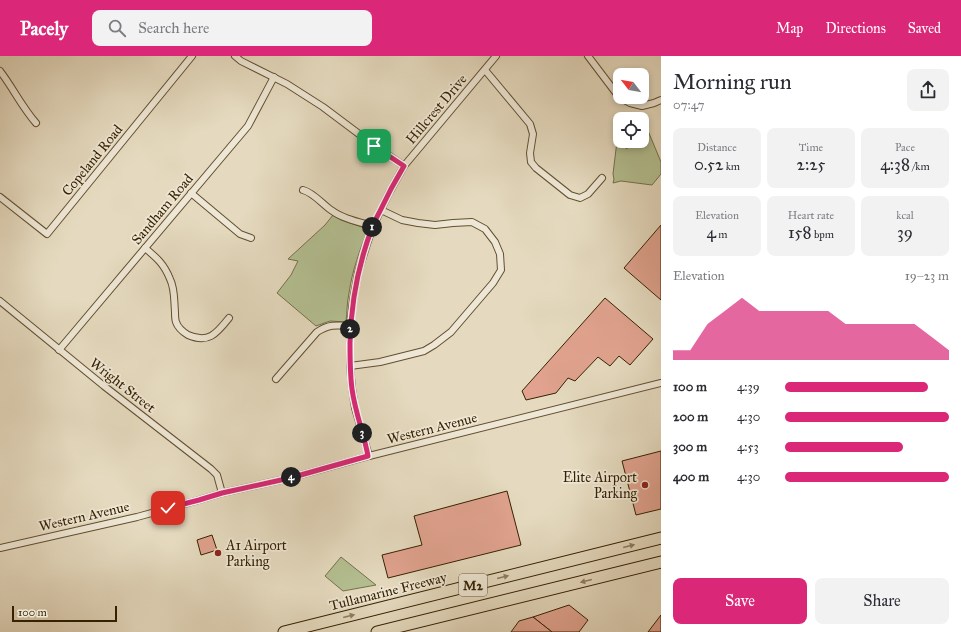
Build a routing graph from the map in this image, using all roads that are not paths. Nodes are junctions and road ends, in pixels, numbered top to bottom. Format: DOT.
graph roads {
  1 [pos="192,56"];
  2 [pos="235,56"];
  3 [pos="496,56"];
  4 [pos="588,56"];
  5 [pos="485,70"];
  6 [pos="0,71"];
  7 [pos="274,77"];
  8 [pos="661,100"];
  9 [pos="36,123"];
  10 [pos="404,166"];
  11 [pos="602,178"];
  12 [pos="303,190"];
  13 [pos="191,193"];
  14 [pos="0,196"];
  15 [pos="380,210"];
  16 [pos="373,226"];
  17 [pos="251,238"];
  18 [pos="145,248"];
  19 [pos="0,301"];
  20 [pos="229,318"];
  21 [pos="350,326"];
  22 [pos="59,350"];
  23 [pos="350,366"];
  24 [pos="276,379"];
  25 [pos="661,383"];
  26 [pos="368,456"];
  27 [pos="222,493"];
  28 [pos="661,538"];
  29 [pos="0,548"];
  30 [pos="661,562"];
  31 [pos="451,614"];
  32 [pos="284,632"];
  33 [pos="377,632"];
  34 [pos="401,632"];
  1 -- 14 [label="street, Copeland Road"];
  2 -- 7 [label="street"];
  3 -- 5 [label="street, Hillcrest Drive"];
  4 -- 8 [label="street"];
  5 -- 10 [label="street, Hillcrest Drive"];
  5 -- 11 [label="street"];
  6 -- 9 [label="street"];
  7 -- 10 [label="street"];
  7 -- 13 [label="street, Sandham Road"];
  10 -- 15 [label="street, Hillcrest Drive"];
  12 -- 16 [label="street"];
  13 -- 17 [label="street"];
  13 -- 18 [label="street, Sandham Road"];
  15 -- 16 [label="street, Hillcrest Drive"];
  15 -- 23 [label="street"];
  16 -- 21 [label="street, Hillcrest Drive"];
  18 -- 20 [label="street"];
  18 -- 22 [label="street, Sandham Road"];
  19 -- 22 [label="street, Wright Street"];
  21 -- 23 [label="street, Hillcrest Drive"];
  21 -- 24 [label="street"];
  22 -- 27 [label="street, Wright Street"];
  23 -- 26 [label="street, Hillcrest Drive"];
  25 -- 26 [label="street, Western Avenue"];
  26 -- 27 [label="street, Western Avenue"];
  27 -- 29 [label="street, Western Avenue"];
  32 -- 28 [label="highway, Tullamarine Freeway / M2, one-way"];
  30 -- 31 [label="highway, M2, one-way"];
  31 -- 33 [label="highway, M2"];
  31 -- 34 [label="highway"];
}
